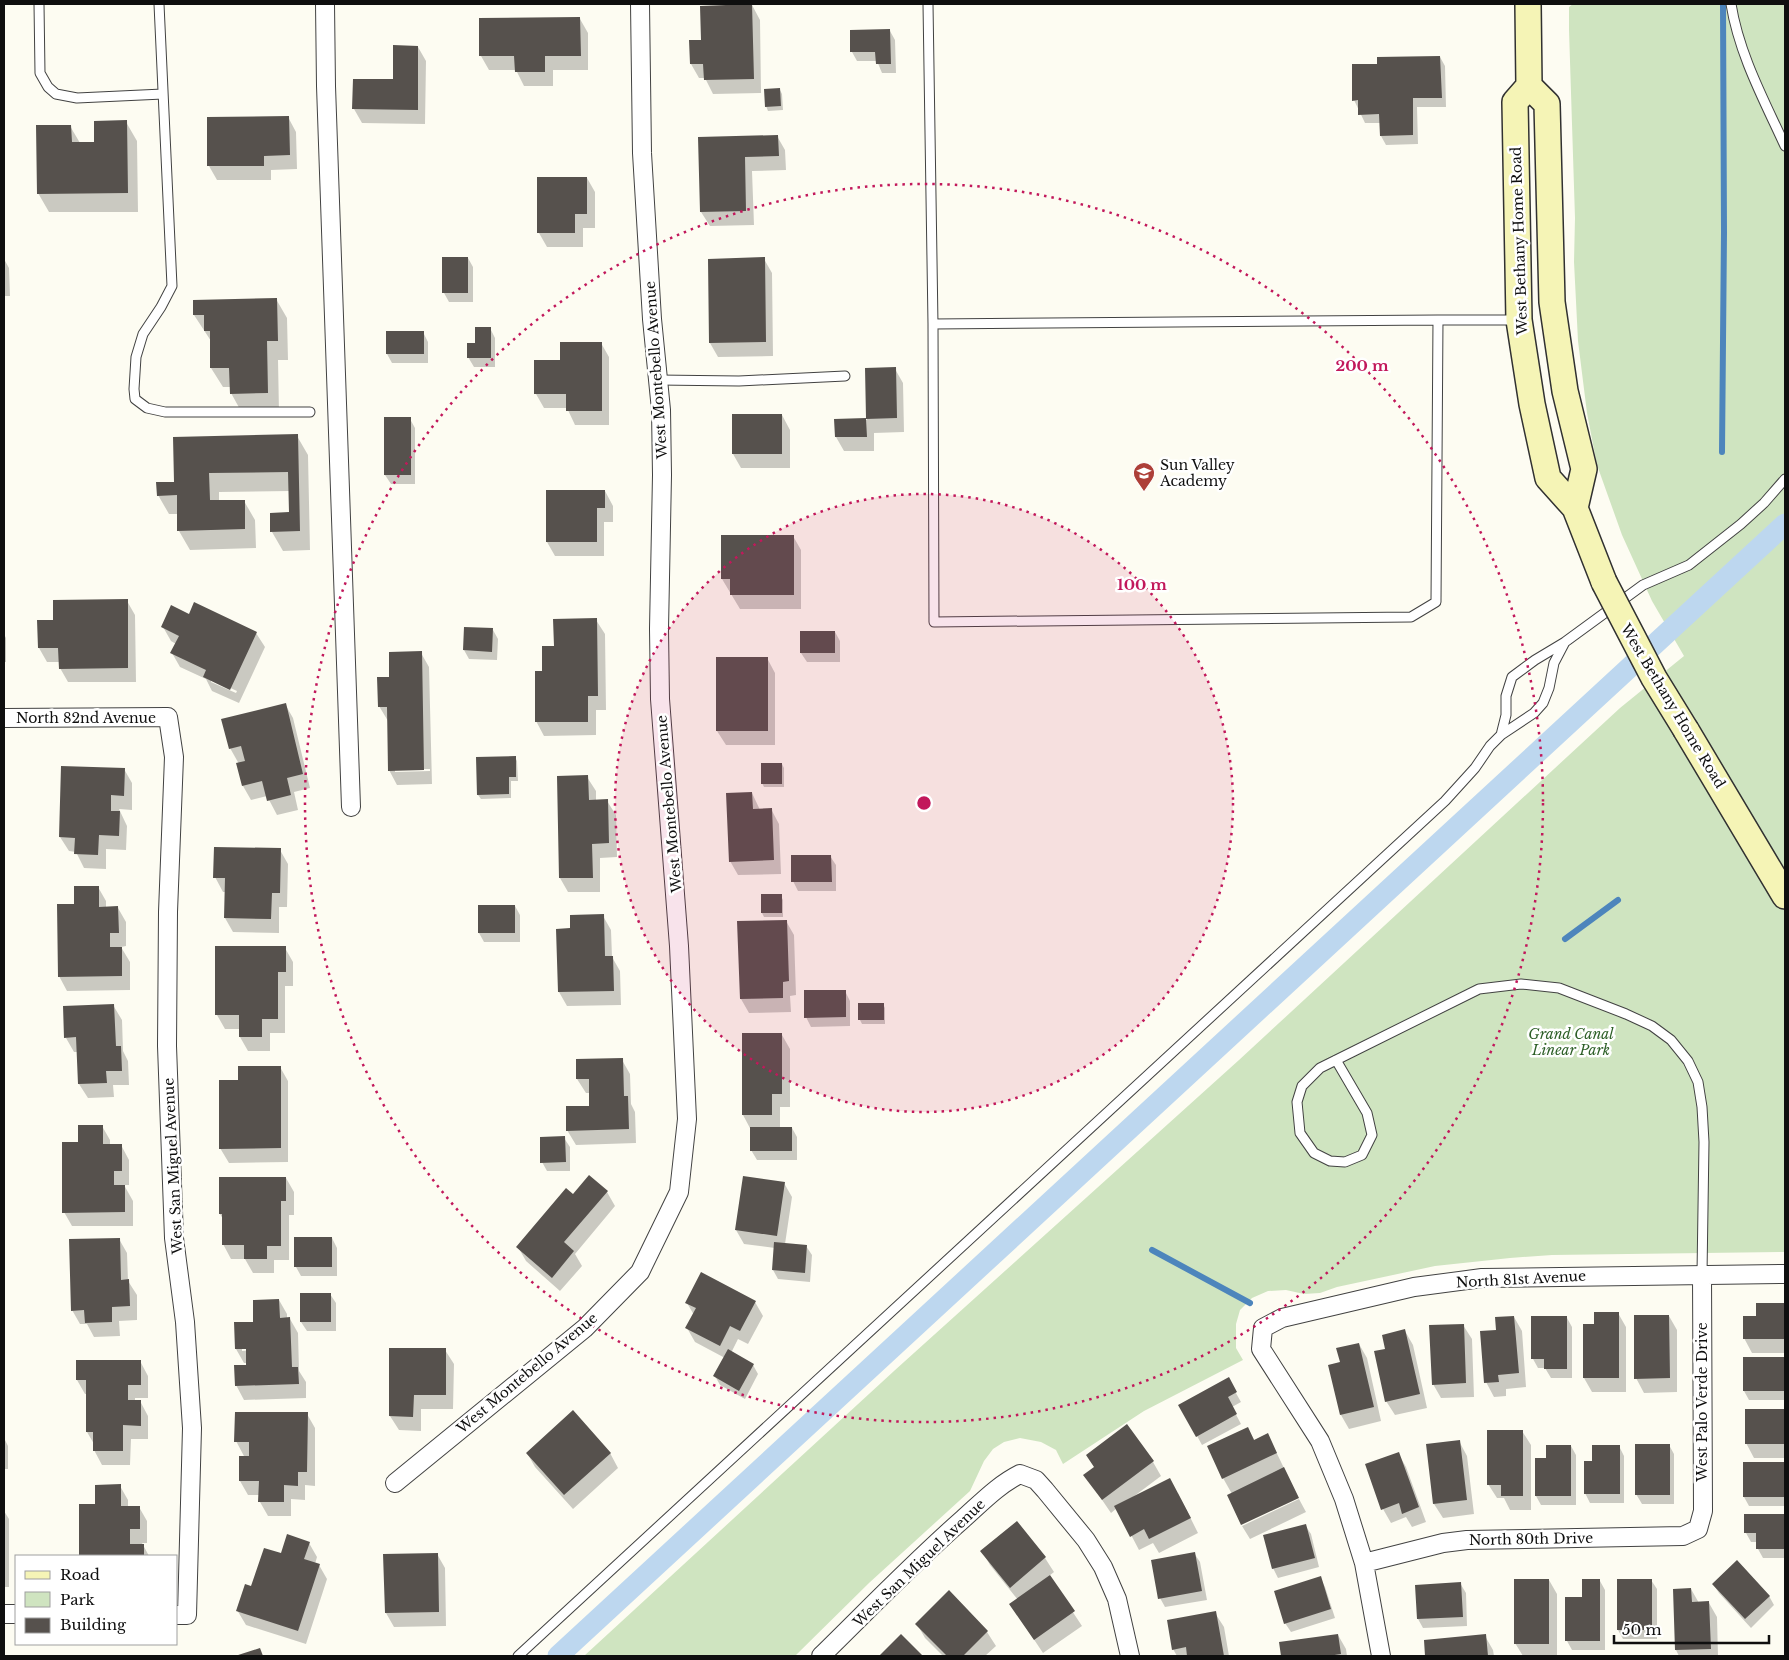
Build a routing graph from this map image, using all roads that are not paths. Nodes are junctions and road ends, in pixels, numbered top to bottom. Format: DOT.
graph roads {
  1 [pos="39,4"];
  2 [pos="159,4"];
  3 [pos="325,4"];
  4 [pos="640,4"];
  5 [pos="928,4"];
  6 [pos="1528,4"];
  7 [pos="1731,4"];
  8 [pos="1529,86"];
  9 [pos="162,94"];
  10 [pos="1785,146"];
  11 [pos="1438,320"];
  12 [pos="1519,320"];
  13 [pos="933,324"];
  14 [pos="845,376"];
  15 [pos="658,380"];
  16 [pos="310,412"];
  17 [pos="1785,480"];
  18 [pos="1575,508"];
  19 [pos="1565,642"];
  20 [pos="4,718"];
  21 [pos="168,718"];
  22 [pos="1501,735"];
  23 [pos="351,807"];
  24 [pos="1785,896"];
  25 [pos="1336,1060"];
  26 [pos="1702,1274"];
  27 [pos="1785,1274"];
  28 [pos="395,1483"];
  29 [pos="1698,1529"];
  30 [pos="1364,1563"];
  31 [pos="181,1615"];
  32 [pos="518,1656"];
  33 [pos="821,1656"];
  34 [pos="1130,1656"];
  35 [pos="1381,1656"];
  1 -- 9 [label="lane"];
  2 -- 9 [label="lane"];
  3 -- 23 [label="street"];
  4 -- 15 [label="street, West Montebello Avenue"];
  5 -- 13 [label="lane"];
  6 -- 8 [label="main road"];
  7 -- 10 [label="lane"];
  8 -- 12 [label="main road, West Bethany Home Road"];
  8 -- 18 [label="main road"];
  9 -- 16 [label="lane"];
  11 -- 12 [label="lane"];
  11 -- 13 [label="lane"];
  11 -- 13 [label="lane"];
  12 -- 18 [label="main road, West Bethany Home Road"];
  14 -- 15 [label="lane"];
  15 -- 28 [label="street, West Montebello Avenue"];
  17 -- 19 [label="lane"];
  18 -- 24 [label="main road, West Bethany Home Road, bridge"];
  19 -- 22 [label="lane"];
  19 -- 22 [label="lane"];
  20 -- 21 [label="street, North 82nd Avenue"];
  21 -- 31 [label="street, West San Miguel Avenue"];
  22 -- 32 [label="lane"];
  25 -- 25 [label="lane"];
  25 -- 26 [label="lane"];
  26 -- 27 [label="street, North 81st Avenue"];
  26 -- 29 [label="street, West Palo Verde Drive"];
  26 -- 30 [label="street, North 81st Avenue"];
  29 -- 30 [label="street, North 80th Drive"];
  30 -- 35 [label="street"];
  33 -- 34 [label="street, West San Miguel Avenue"];
}
